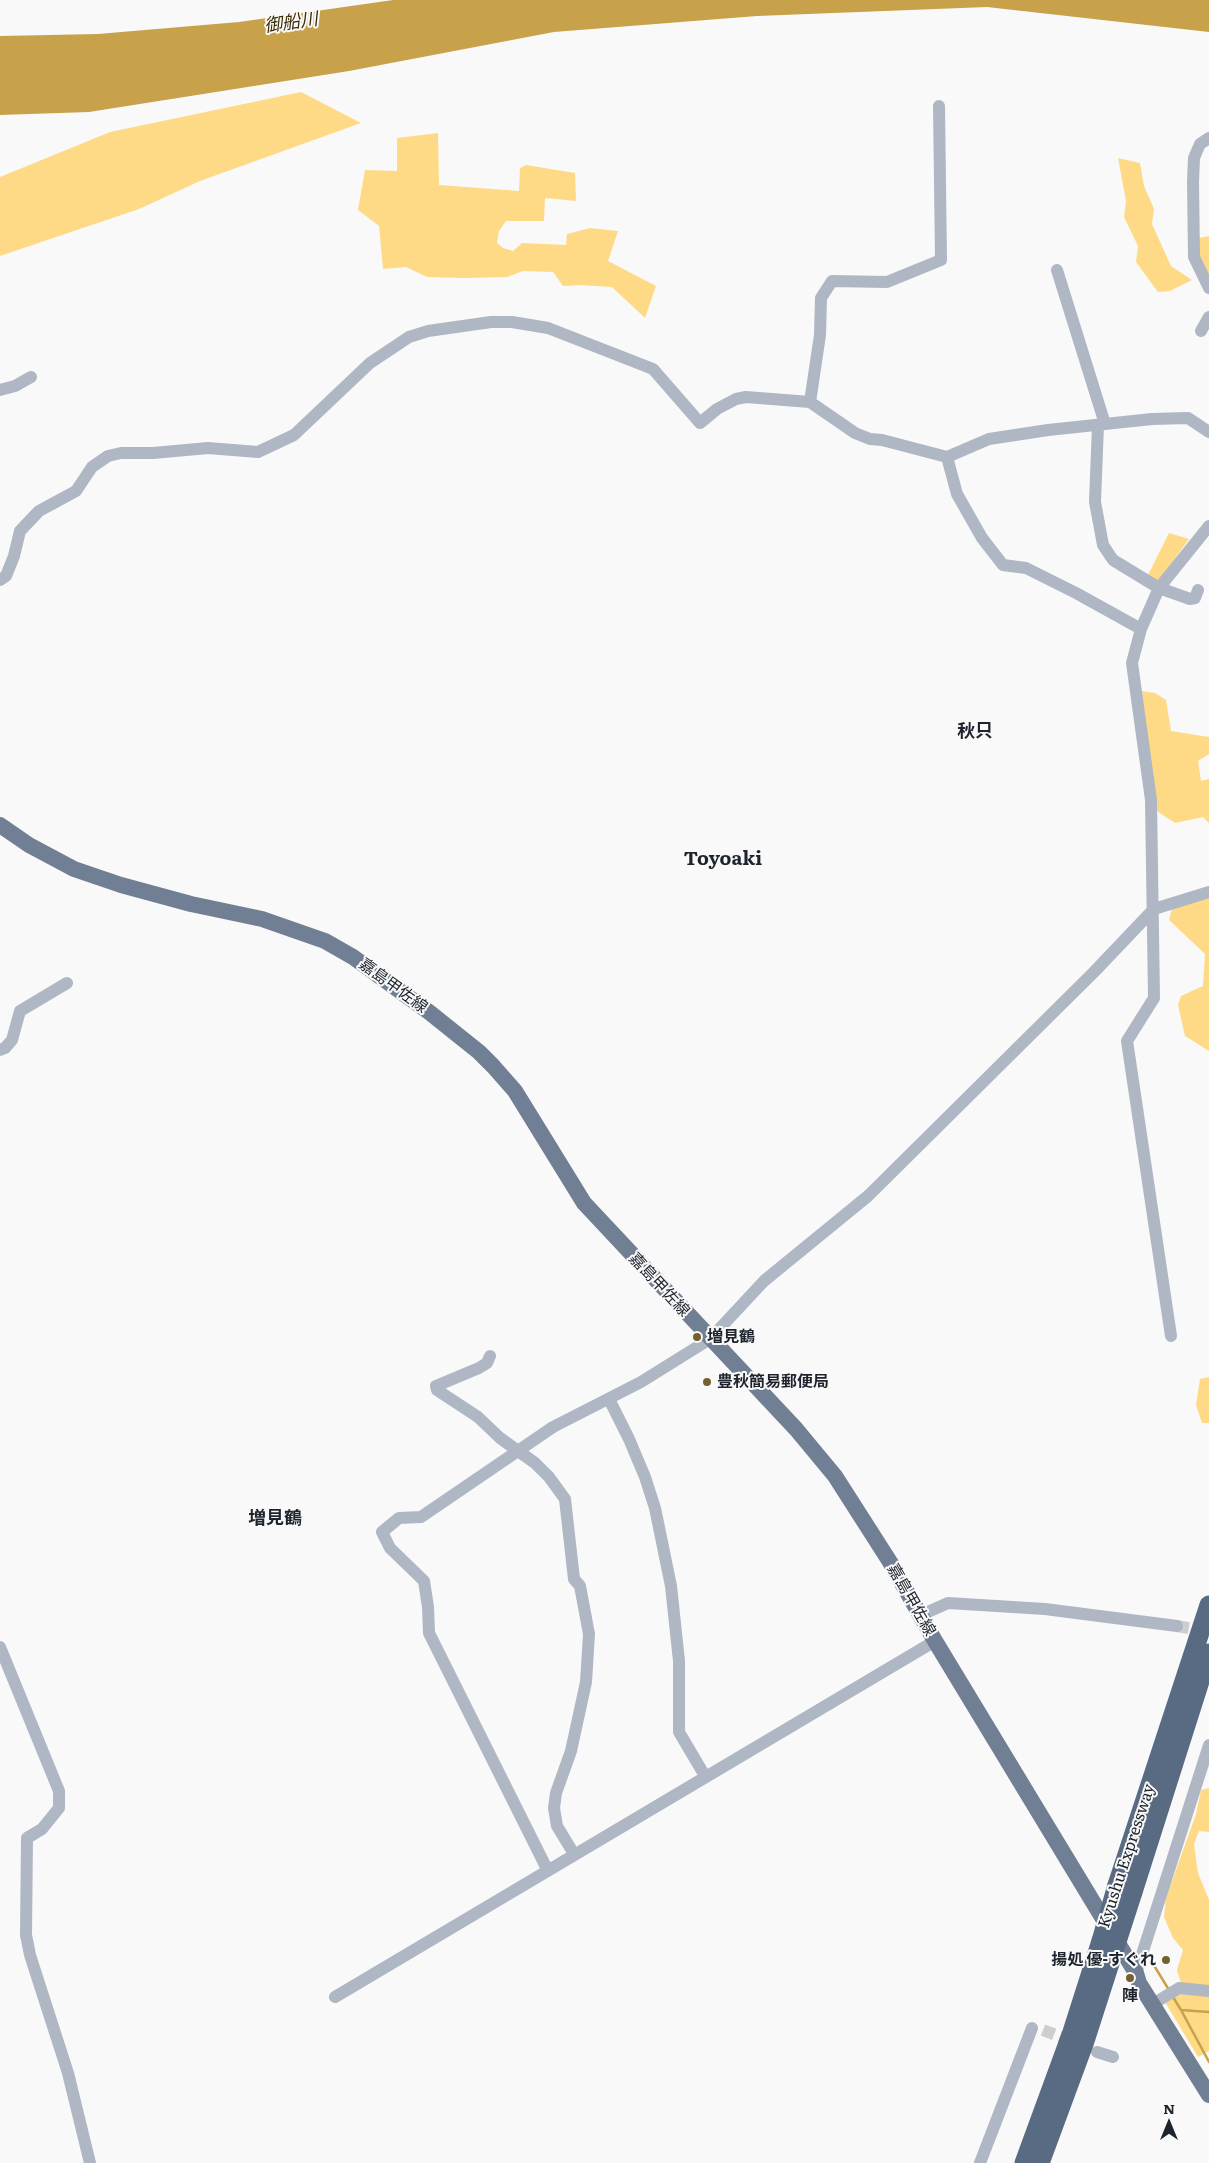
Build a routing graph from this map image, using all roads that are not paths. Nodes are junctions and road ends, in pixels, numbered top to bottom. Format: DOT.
graph roads {
  1 [pos="939,106"];
  2 [pos="1209,138"];
  3 [pos="1057,270"];
  4 [pos="1209,288"];
  5 [pos="1209,317"];
  6 [pos="1201,331"];
  7 [pos="31,377"];
  8 [pos="0,390"];
  9 [pos="810,402"];
  10 [pos="1102,424"];
  11 [pos="1209,432"];
  12 [pos="947,457"];
  13 [pos="1209,526"];
  14 [pos="0,580"];
  15 [pos="1159,588"];
  16 [pos="1198,590"];
  17 [pos="1141,629"];
  18 [pos="0,825"];
  19 [pos="1209,892"];
  20 [pos="1154,909"];
  21 [pos="67,983"];
  22 [pos="0,1050"];
  23 [pos="1171,1336"];
  24 [pos="710,1339"];
  25 [pos="490,1356"];
  26 [pos="609,1399"];
  27 [pos="518,1450"];
  28 [pos="1209,1605"];
  29 [pos="920,1615"];
  30 [pos="1177,1626"];
  31 [pos="935,1641"];
  32 [pos="0,1647"];
  33 [pos="1209,1653"];
  34 [pos="1209,1745"];
  35 [pos="705,1776"];
  36 [pos="1203,1780"];
  37 [pos="574,1854"];
  38 [pos="548,1871"];
  39 [pos="1125,1889"];
  40 [pos="1136,1974"];
  41 [pos="1209,1991"];
  42 [pos="335,1997"];
  43 [pos="1157,2002"];
  44 [pos="1032,2028"];
  45 [pos="1097,2052"];
  46 [pos="1113,2057"];
  47 [pos="1209,2095"];
  48 [pos="90,2163"];
  49 [pos="980,2163"];
  50 [pos="1024,2163"];
  51 [pos="1040,2163"];
  1 -- 9 [label="street"];
  2 -- 4 [label="street"];
  3 -- 10 [label="street"];
  5 -- 6 [label="street"];
  7 -- 8 [label="street"];
  9 -- 12 [label="street"];
  9 -- 14 [label="street"];
  10 -- 11 [label="street"];
  10 -- 12 [label="street"];
  10 -- 15 [label="street"];
  12 -- 17 [label="street"];
  13 -- 15 [label="street"];
  15 -- 16 [label="street"];
  15 -- 17 [label="street"];
  17 -- 20 [label="street"];
  18 -- 24 [label="main road, 嘉島甲佐線"];
  19 -- 20 [label="street"];
  20 -- 23 [label="street"];
  20 -- 24 [label="street"];
  21 -- 22 [label="street"];
  24 -- 26 [label="street"];
  24 -- 29 [label="main road, 嘉島甲佐線"];
  25 -- 27 [label="street"];
  26 -- 27 [label="street"];
  26 -- 35 [label="street"];
  27 -- 37 [label="street"];
  27 -- 38 [label="street"];
  28 -- 39 [label="highway, Kyushu Expressway"];
  29 -- 30 [label="street"];
  29 -- 31 [label="main road, 嘉島甲佐線"];
  31 -- 35 [label="street"];
  31 -- 40 [label="main road, 嘉島甲佐線"];
  32 -- 48 [label="street"];
  33 -- 39 [label="highway, Kyushu Expressway"];
  34 -- 36 [label="street"];
  35 -- 37 [label="street"];
  36 -- 40 [label="street"];
  37 -- 38 [label="street"];
  38 -- 42 [label="street"];
  39 -- 50 [label="highway, Kyushu Expressway, bridge"];
  39 -- 51 [label="highway, Kyushu Expressway, bridge"];
  40 -- 43 [label="main road, 嘉島甲佐線"];
  41 -- 43 [label="street"];
  43 -- 47 [label="main road, 嘉島甲佐線"];
  44 -- 49 [label="street"];
  45 -- 46 [label="street"];
}
